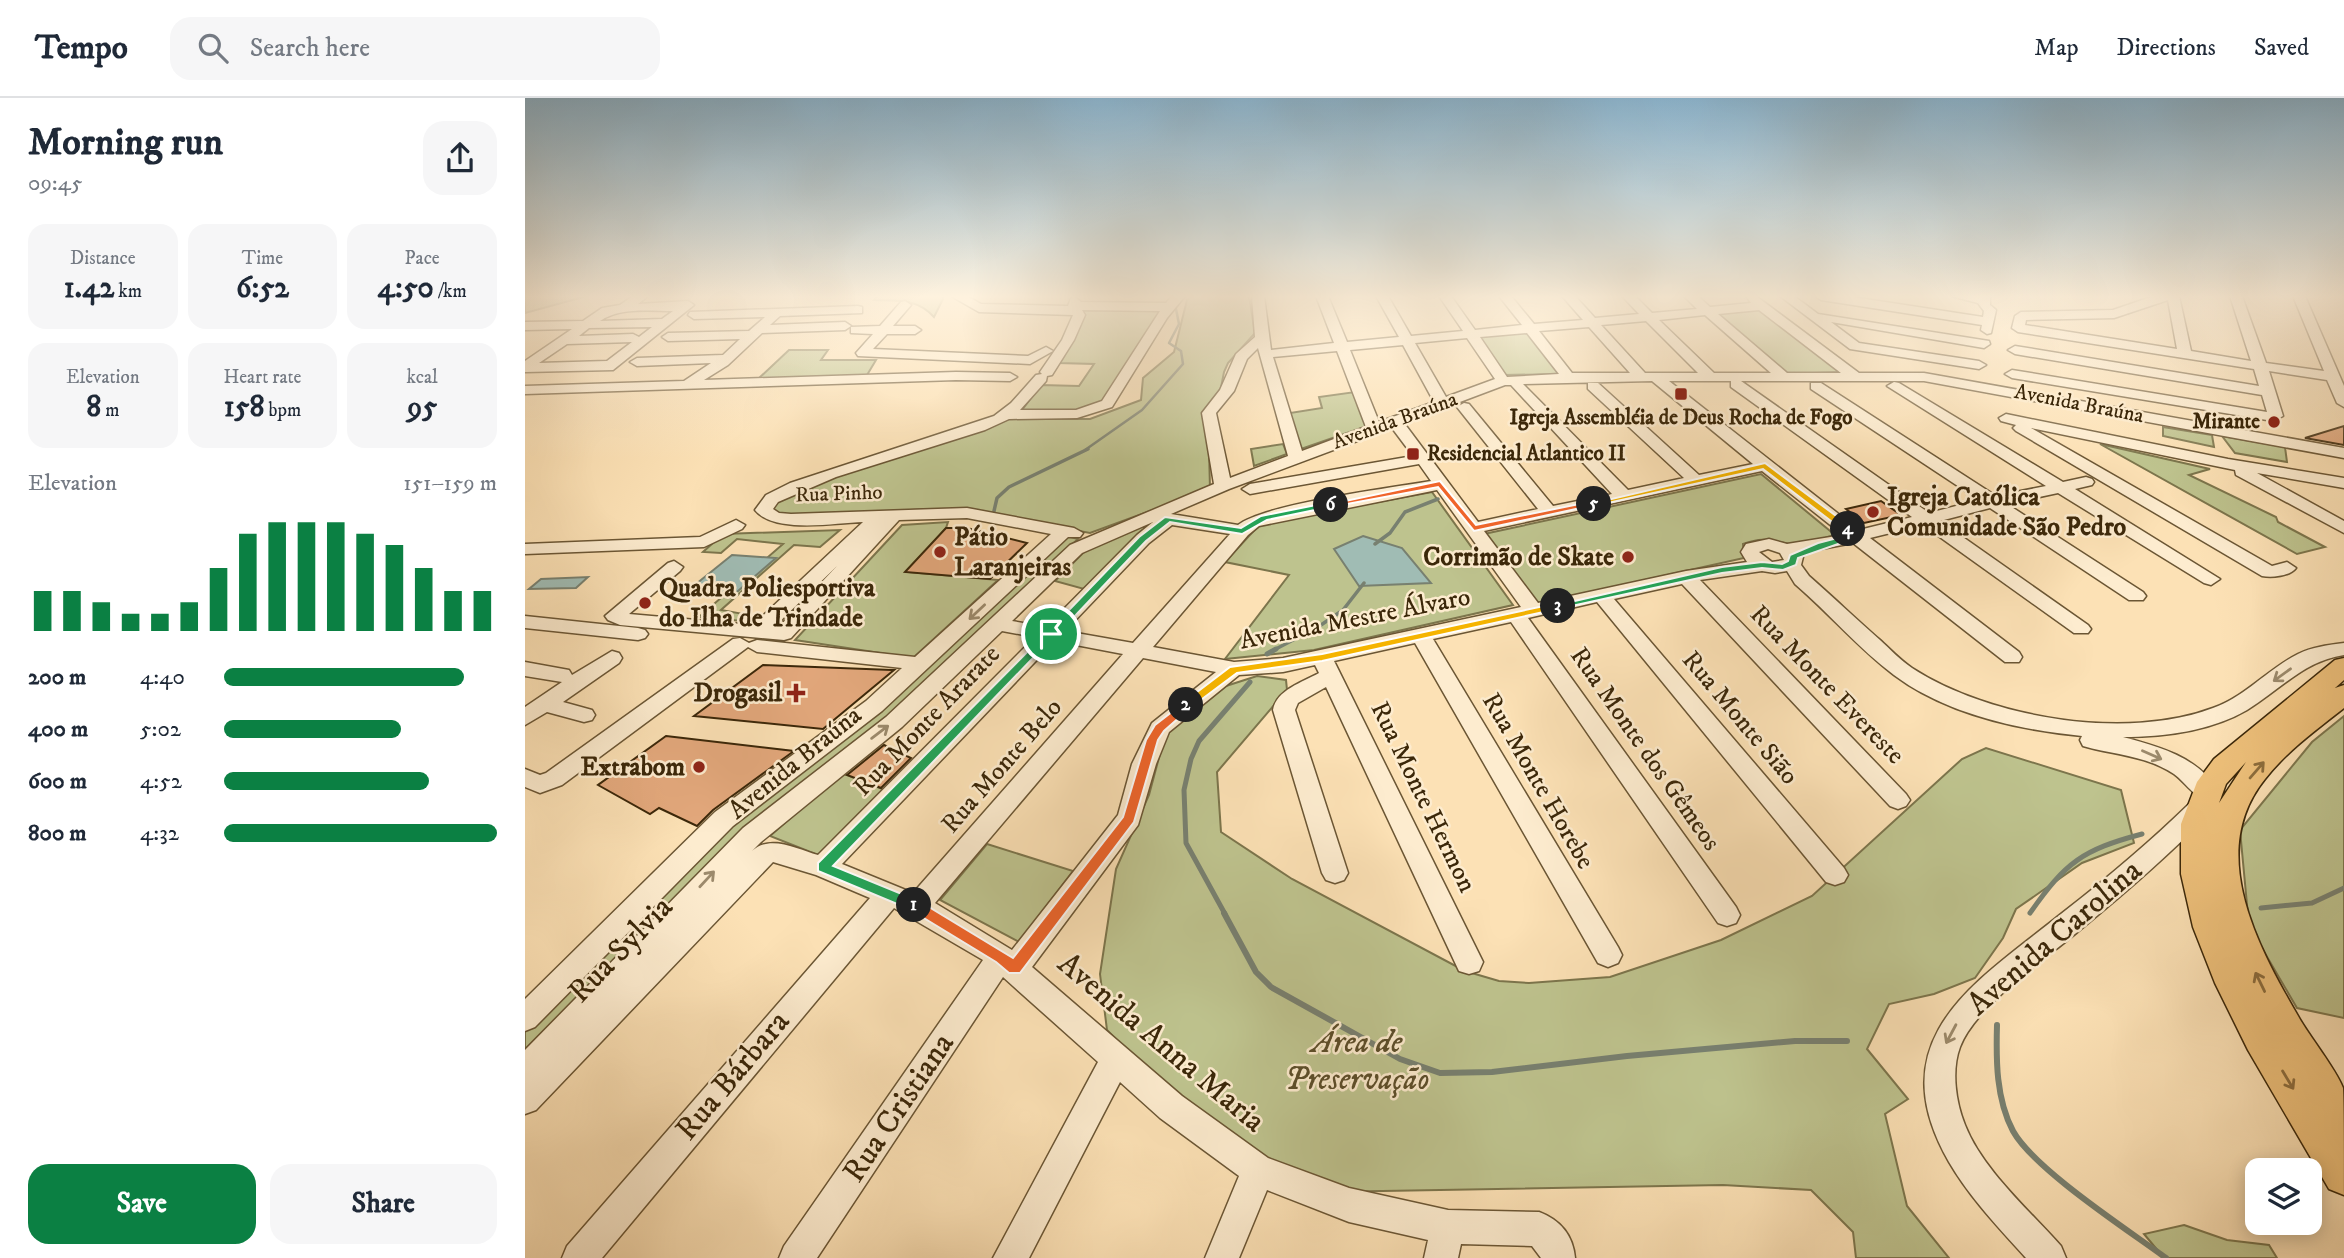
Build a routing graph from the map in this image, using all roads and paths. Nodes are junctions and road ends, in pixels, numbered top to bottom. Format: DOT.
graph roads {
  1 [pos="549,350"];
  2 [pos="630,350"];
  3 [pos="736,350"];
  4 [pos="865,350"];
  5 [pos="1056,350"];
  6 [pos="1141,350"];
  7 [pos="1255,350"];
  8 [pos="1264,350"];
  9 [pos="1343,350"];
  10 [pos="1413,350"];
  11 [pos="1484,350"];
  12 [pos="1548,350"];
  13 [pos="1621,350"];
  14 [pos="1683,350"];
  15 [pos="1753,350"];
  16 [pos="1820,350"];
  17 [pos="1861,350"];
  18 [pos="1975,350"];
  19 [pos="2015,350"];
  20 [pos="2016,350"];
  21 [pos="2174,350"];
  22 [pos="2184,350"];
  23 [pos="2255,350"];
  24 [pos="2322,350"];
  25 [pos="2030,352"];
  26 [pos="888,353"];
  27 [pos="1051,354"];
  28 [pos="2185,354"];
  29 [pos="951,356"];
  30 [pos="642,358"];
  31 [pos="728,358"];
  32 [pos="1971,364"];
  33 [pos="2260,366"];
  34 [pos="526,367"];
  35 [pos="874,372"];
  36 [pos="2012,374"];
  37 [pos="1854,376"];
  38 [pos="936,377"];
  39 [pos="1029,377"];
  40 [pos="1648,377"];
  41 [pos="1710,377"];
  42 [pos="1784,377"];
  43 [pos="2028,377"];
  44 [pos="2333,377"];
  45 [pos="1569,378"];
  46 [pos="1958,382"];
  47 [pos="706,384"];
  48 [pos="1510,384"];
  49 [pos="1736,384"];
  50 [pos="687,385"];
  51 [pos="1975,385"];
  52 [pos="1593,386"];
  53 [pos="1816,386"];
  54 [pos="1894,386"];
  55 [pos="525,390"];
  56 [pos="2009,391"];
  57 [pos="2266,391"];
  58 [pos="2027,395"];
  59 [pos="1442,403"];
  60 [pos="2344,403"];
  61 [pos="1464,407"];
  62 [pos="1005,415"];
  63 [pos="1395,421"];
  64 [pos="2015,422"];
  65 [pos="1374,428"];
  66 [pos="2344,453"];
  67 [pos="1296,458"];
  68 [pos="1422,459"];
  69 [pos="2228,464"];
  70 [pos="1765,466"];
  71 [pos="1697,482"];
  72 [pos="2086,482"];
  73 [pos="2344,483"];
  74 [pos="1440,484"];
  75 [pos="1223,486"];
  76 [pos="2057,487"];
  77 [pos="1250,489"];
  78 [pos="1625,497"];
  79 [pos="1993,502"];
  80 [pos="1550,513"];
  81 [pos="769,514"];
  82 [pos="887,515"];
  83 [pos="1926,519"];
  84 [pos="1474,528"];
  85 [pos="2344,528"];
  86 [pos="1242,531"];
  87 [pos="1856,536"];
  88 [pos="1075,539"];
  89 [pos="525,549"];
  90 [pos="1776,560"];
  91 [pos="674,567"];
  92 [pos="2287,568"];
  93 [pos="1686,577"];
  94 [pos="2211,579"];
  95 [pos="1602,596"];
  96 [pos="2136,596"];
  97 [pos="1525,613"];
  98 [pos="525,622"];
  99 [pos="996,624"];
  100 [pos="2081,629"];
  101 [pos="1051,634"];
  102 [pos="1420,636"];
  103 [pos="748,639"];
  104 [pos="2344,649"];
  105 [pos="1139,652"];
  106 [pos="612,657"];
  107 [pos="2012,657"];
  108 [pos="922,664"];
  109 [pos="1327,666"];
  110 [pos="2344,666"];
  111 [pos="1234,669"];
  112 [pos="526,670"];
  113 [pos="562,675"];
  114 [pos="2344,694"];
  115 [pos="544,704"];
  116 [pos="584,715"];
  117 [pos="525,717"];
  118 [pos="525,778"];
  119 [pos="1898,800"];
  120 [pos="2203,800"];
  121 [pos="767,851"];
  122 [pos="823,867"];
  123 [pos="1335,873"];
  124 [pos="1835,875"];
  125 [pos="889,895"];
  126 [pos="917,906"];
  127 [pos="1727,915"];
  128 [pos="1608,955"];
  129 [pos="1469,962"];
  130 [pos="1008,963"];
  131 [pos="525,1018"];
  132 [pos="2287,1031"];
  133 [pos="1117,1057"];
  134 [pos="525,1071"];
  135 [pos="2344,1093"];
  136 [pos="525,1099"];
  137 [pos="2344,1125"];
  138 [pos="1258,1170"];
  139 [pos="2344,1174"];
  140 [pos="1444,1242"];
  141 [pos="579,1258"];
  142 [pos="796,1258"];
  143 [pos="1010,1258"];
  144 [pos="1222,1258"];
  145 [pos="1558,1258"];
  146 [pos="2049,1258"];
  1 -- 34 [label="street"];
  2 -- 34 [label="street"];
  3 -- 31 [label="street"];
  4 -- 26 [label="street"];
  5 -- 27 [label="street, Rua Pinho"];
  6 -- 62 [label="street"];
  7 -- 75 [label="street"];
  8 -- 67 [label="street"];
  9 -- 65 [label="street"];
  10 -- 59 [label="street"];
  11 -- 48 [label="street"];
  12 -- 45 [label="street"];
  13 -- 40 [label="street"];
  14 -- 41 [label="street"];
  15 -- 42 [label="street"];
  16 -- 37 [label="street"];
  17 -- 32 [label="street"];
  18 -- 32 [label="street"];
  19 -- 36 [label="street"];
  20 -- 25 [label="street"];
  21 -- 28 [label="street"];
  22 -- 28 [label="street"];
  23 -- 33 [label="street"];
  24 -- 44 [label="street"];
  25 -- 43 [label="street"];
  25 -- 57 [label="street"];
  26 -- 29 [label="street"];
  26 -- 35 [label="street"];
  27 -- 29 [label="street"];
  27 -- 39 [label="street, Rua Pinho"];
  28 -- 33 [label="street"];
  29 -- 38 [label="street"];
  30 -- 31 [label="street"];
  31 -- 47 [label="street"];
  31 -- 50 [label="street"];
  32 -- 46 [label="street"];
  32 -- 51 [label="street"];
  33 -- 44 [label="street"];
  33 -- 57 [label="street"];
  36 -- 43 [label="street"];
  36 -- 56 [label="street"];
  37 -- 42 [label="street, Avenida Braúna"];
  37 -- 46 [label="street, Avenida Braúna"];
  38 -- 39 [label="street"];
  38 -- 47 [label="street"];
  39 -- 62 [label="street, Rua Pinho"];
  40 -- 41 [label="street, Avenida Braúna"];
  40 -- 45 [label="street, Avenida Braúna"];
  40 -- 70 [label="street"];
  41 -- 42 [label="street, Avenida Braúna"];
  43 -- 57 [label="street"];
  43 -- 58 [label="street"];
  44 -- 60 [label="street"];
  45 -- 48 [label="street, Avenida Braúna"];
  46 -- 51 [label="street, Avenida Braúna"];
  47 -- 50 [label="street"];
  48 -- 59 [label="street, Avenida Braúna"];
  48 -- 78 [label="street"];
  49 -- 83 [label="street"];
  50 -- 55 [label="street"];
  51 -- 56 [label="street, Avenida Braúna"];
  52 -- 71 [label="street"];
  53 -- 79 [label="street"];
  54 -- 76 [label="street"];
  56 -- 58 [label="street, Avenida Braúna"];
  56 -- 64 [label="street"];
  58 -- 64 [label="street"];
  58 -- 66 [label="street, Avenida Braúna"];
  59 -- 63 [label="street, Avenida Braúna"];
  61 -- 80 [label="street"];
  62 -- 81 [label="street, Rua Pinho"];
  63 -- 65 [label="street, Avenida Braúna"];
  63 -- 68 [label="street, Rua Monte dos Gêmeos"];
  64 -- 69 [label="street"];
  64 -- 92 [label="street"];
  65 -- 67 [label="street, Avenida Braúna"];
  67 -- 75 [label="street, Avenida Braúna"];
  68 -- 74 [label="street, Rua Monte dos Gêmeos"];
  68 -- 77 [label="street"];
  69 -- 73 [label="street"];
  69 -- 85 [label="street"];
  70 -- 71 [label="street"];
  70 -- 87 [label="street"];
  71 -- 78 [label="street"];
  72 -- 76 [label="street, Avenida Mestre Álvaro"];
  74 -- 84 [label="street, Rua Monte dos Gêmeos"];
  74 -- 86 [label="street, Rua Monte Belo"];
  75 -- 88 [label="street, Avenida Braúna"];
  76 -- 79 [label="street, Avenida Mestre Álvaro"];
  76 -- 94 [label="street"];
  78 -- 80 [label="street"];
  79 -- 83 [label="street, Avenida Mestre Álvaro"];
  79 -- 96 [label="street"];
  80 -- 84 [label="street"];
  81 -- 82 [label="street, Rua Pinho"];
  81 -- 89 [label="street"];
  82 -- 88 [label="street, Rua Pinho"];
  82 -- 103 [label="street"];
  83 -- 87 [label="street, Avenida Mestre Álvaro"];
  83 -- 100 [label="street"];
  84 -- 97 [label="street, Rua Monte dos Gêmeos"];
  86 -- 101 [label="street, Rua Monte Ararate"];
  86 -- 105 [label="street, Rua Monte Belo"];
  87 -- 90 [label="street, Avenida Mestre Álvaro"];
  87 -- 107 [label="street"];
  88 -- 99 [label="street, Avenida Braúna"];
  88 -- 108 [label="street, Avenida Braúna, one-way"];
  90 -- 93 [label="street, Avenida Mestre Álvaro"];
  104 -- 90 [label="street, one-way"];
  90 -- 120 [label="street, one-way"];
  91 -- 103 [label="street"];
  93 -- 95 [label="street, Avenida Mestre Álvaro"];
  93 -- 119 [label="street, Rua Monte Evereste"];
  95 -- 97 [label="street, Avenida Mestre Álvaro"];
  95 -- 124 [label="street, Rua Monte Sião"];
  97 -- 102 [label="street, Avenida Mestre Álvaro"];
  97 -- 127 [label="street, Rua Monte dos Gêmeos"];
  98 -- 103 [label="street"];
  99 -- 101 [label="street, Avenida Mestre Álvaro"];
  134 -- 99 [label="street, Avenida Braúna, one-way"];
  101 -- 105 [label="street, Avenida Mestre Álvaro"];
  101 -- 122 [label="street, Rua Monte Ararate"];
  102 -- 109 [label="street, Avenida Mestre Álvaro"];
  102 -- 128 [label="street, Rua Monte Horebe"];
  103 -- 108 [label="street"];
  103 -- 118 [label="street"];
  105 -- 111 [label="street, Avenida Mestre Álvaro"];
  105 -- 126 [label="street, Rua Monte Belo"];
  106 -- 115 [label="street"];
  108 -- 131 [label="street, Avenida Braúna"];
  109 -- 111 [label="street, Avenida Mestre Álvaro"];
  109 -- 123 [label="street"];
  109 -- 129 [label="street, Rua Monte Hermon"];
  110 -- 120 [label="main road"];
  111 -- 130 [label="street, Rua Cristiana"];
  112 -- 113 [label="street"];
  132 -- 114 [label="main road, one-way"];
  115 -- 116 [label="street"];
  115 -- 117 [label="street"];
  120 -- 139 [label="main road, one-way"];
  120 -- 146 [label="street, Avenida Carolina, one-way"];
  121 -- 122 [label="street, Avenida Anna Maria"];
  121 -- 136 [label="street, Rua Sylvia"];
  122 -- 125 [label="street, Avenida Anna Maria"];
  125 -- 126 [label="street, Avenida Anna Maria"];
  125 -- 141 [label="street, Rua Bárbara"];
  126 -- 130 [label="street, Avenida Anna Maria"];
  130 -- 133 [label="street, Avenida Anna Maria"];
  130 -- 142 [label="street, Rua Cristiana"];
  132 -- 135 [label="street"];
  132 -- 137 [label="main road"];
  133 -- 138 [label="street, Avenida Anna Maria"];
  133 -- 143 [label="street"];
  138 -- 140 [label="street, Avenida Anna Maria"];
  138 -- 144 [label="street"];
  140 -- 145 [label="street, Avenida Anna Maria"];
}
